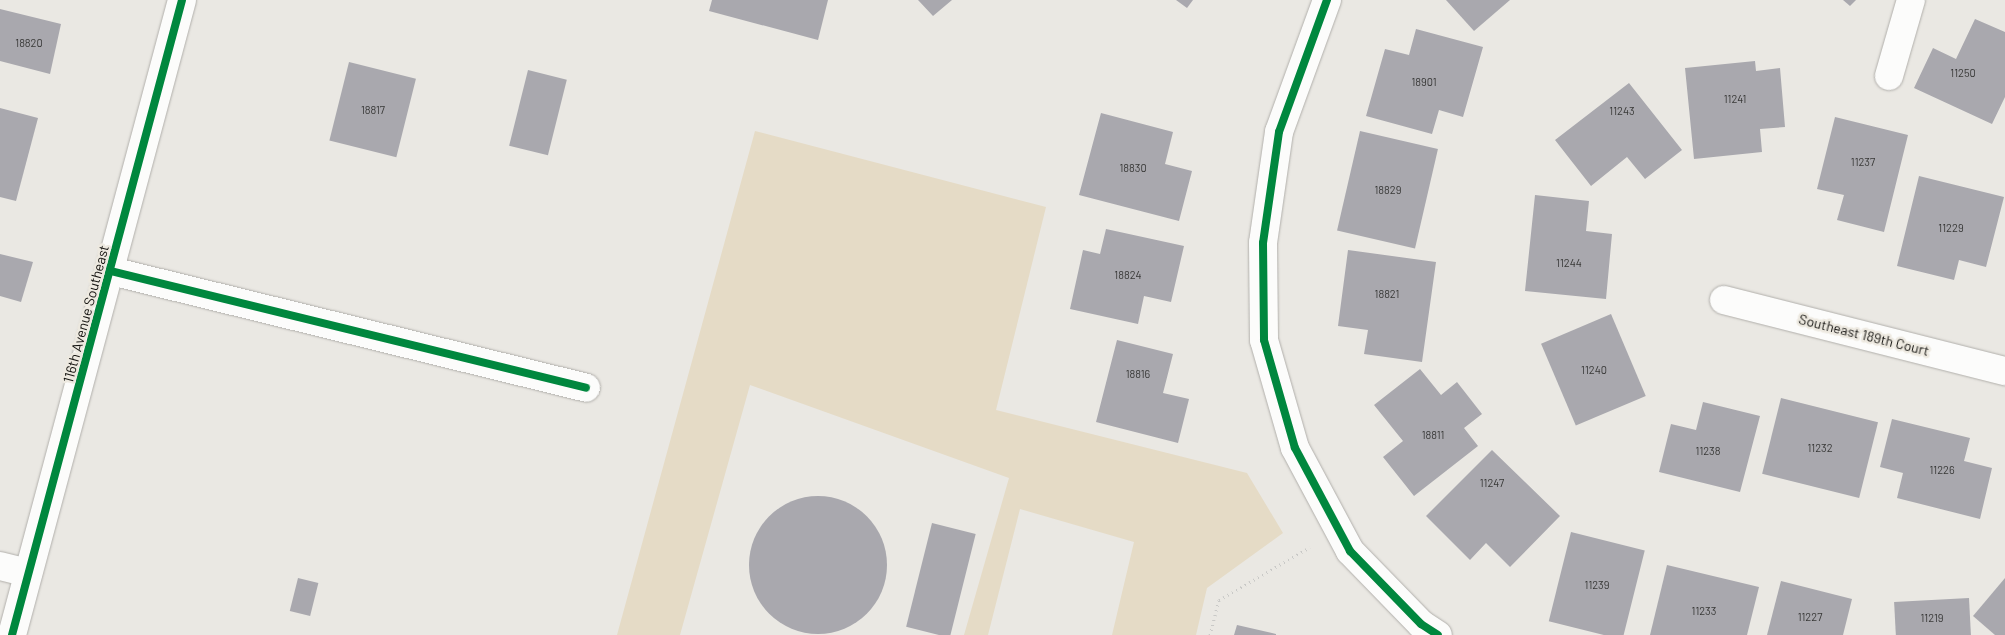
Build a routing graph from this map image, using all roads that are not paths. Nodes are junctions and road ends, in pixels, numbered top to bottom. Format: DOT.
graph roads {
  1 [pos="182,0"];
  2 [pos="1327,0"];
  3 [pos="1911,0"];
  4 [pos="1889,76"];
  5 [pos="111,271"];
  6 [pos="1724,300"];
  7 [pos="2005,371"];
  8 [pos="586,388"];
  9 [pos="0,566"];
  10 [pos="28,573"];
  11 [pos="12,635"];
  12 [pos="1438,635"];
  1 -- 5 [label="street, 116th Avenue Southeast"];
  2 -- 12 [label="street"];
  3 -- 4 [label="street"];
  5 -- 8 [label="street"];
  5 -- 10 [label="street, 116th Avenue Southeast"];
  6 -- 7 [label="street, Southeast 189th Court"];
  9 -- 10 [label="street"];
  10 -- 11 [label="street, 116th Avenue Southeast"];
}
